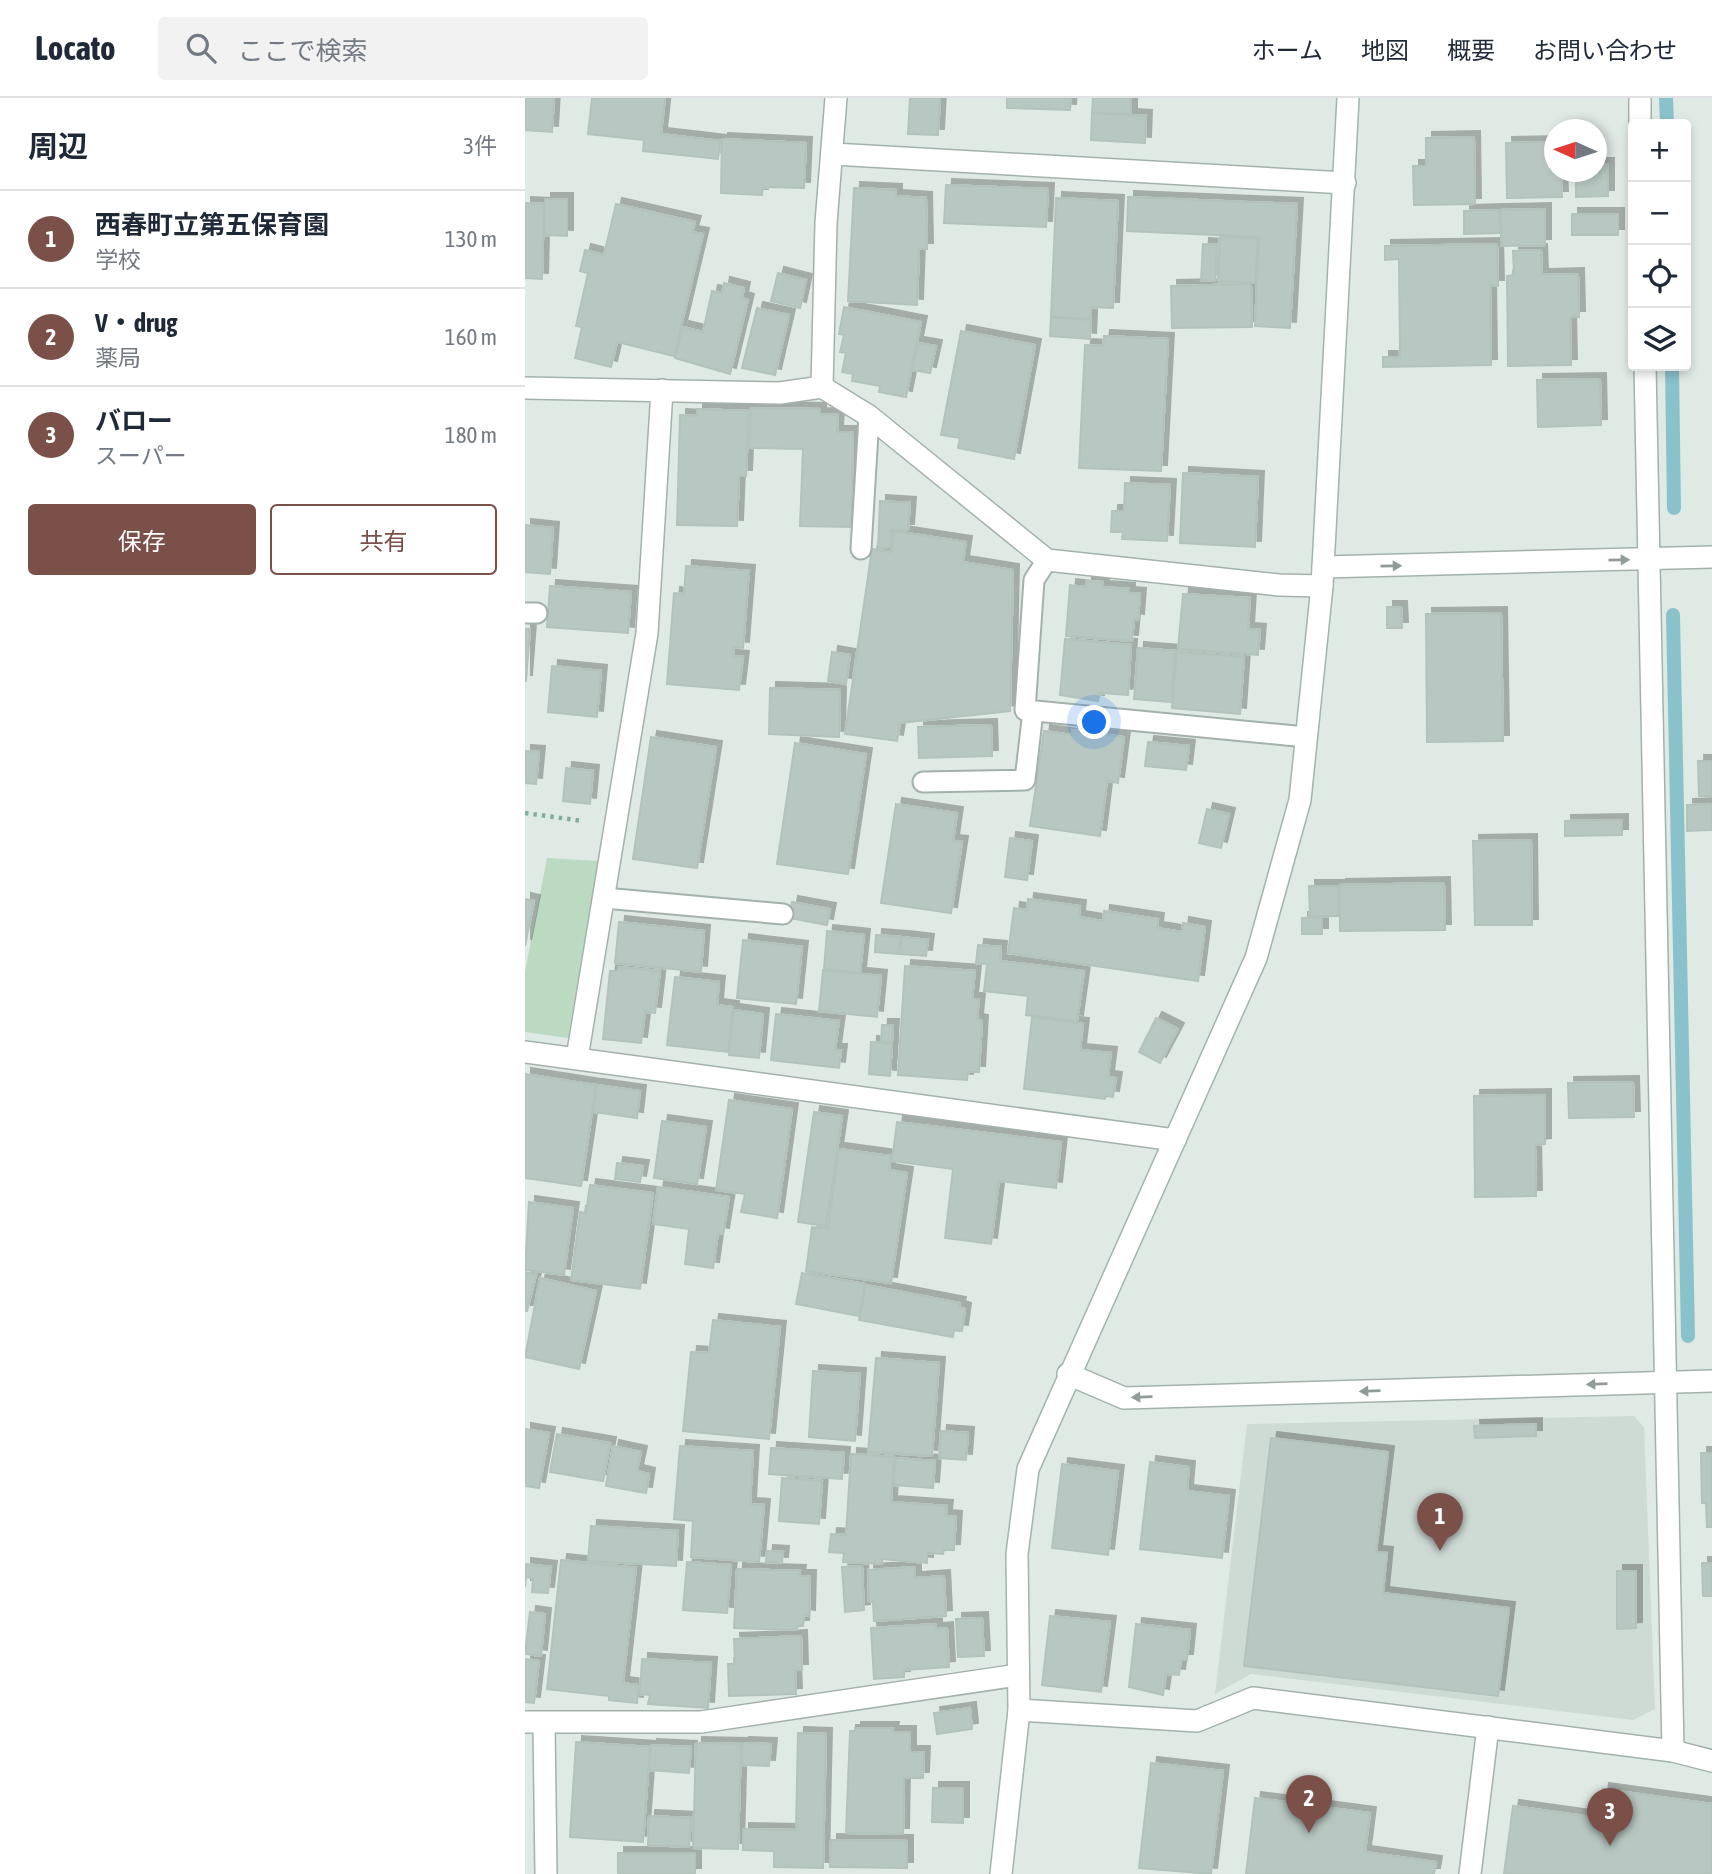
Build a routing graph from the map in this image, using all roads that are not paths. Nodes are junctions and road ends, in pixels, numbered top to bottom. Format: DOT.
graph roads {
  1 [pos="836,98"];
  2 [pos="1347,98"];
  3 [pos="1640,98"];
  4 [pos="1640,119"];
  5 [pos="833,154"];
  6 [pos="1345,183"];
  7 [pos="1645,371"];
  8 [pos="822,387"];
  9 [pos="525,388"];
  10 [pos="662,390"];
  11 [pos="869,416"];
  12 [pos="861,550"];
  13 [pos="1712,557"];
  14 [pos="1649,559"];
  15 [pos="1047,560"];
  16 [pos="1323,577"];
  17 [pos="1033,711"];
  18 [pos="1306,737"];
  19 [pos="923,782"];
  20 [pos="604,898"];
  21 [pos="783,914"];
  22 [pos="525,1052"];
  23 [pos="576,1058"];
  24 [pos="1175,1140"];
  25 [pos="1068,1374"];
  26 [pos="1712,1381"];
  27 [pos="1665,1382"];
  28 [pos="1018,1675"];
  29 [pos="1019,1710"];
  30 [pos="535,1722"];
  31 [pos="1488,1727"];
  32 [pos="1673,1751"];
  33 [pos="1712,1761"];
  34 [pos="545,1874"];
  35 [pos="1001,1874"];
  36 [pos="1470,1874"];
  1 -- 5 [label="street"];
  2 -- 6 [label="street"];
  3 -- 4 [label="street"];
  5 -- 6 [label="street"];
  5 -- 8 [label="street"];
  6 -- 16 [label="street"];
  7 -- 14 [label="street"];
  8 -- 10 [label="street"];
  8 -- 11 [label="street"];
  9 -- 10 [label="street"];
  10 -- 20 [label="street"];
  11 -- 12 [label="lane"];
  11 -- 15 [label="street"];
  13 -- 14 [label="street"];
  16 -- 14 [label="street, one-way"];
  14 -- 27 [label="street"];
  15 -- 16 [label="street"];
  15 -- 17 [label="lane"];
  16 -- 18 [label="street"];
  17 -- 18 [label="lane"];
  17 -- 19 [label="lane"];
  18 -- 24 [label="street"];
  20 -- 21 [label="lane"];
  20 -- 23 [label="street"];
  22 -- 23 [label="street"];
  23 -- 24 [label="street"];
  24 -- 25 [label="street"];
  27 -- 25 [label="street, one-way"];
  25 -- 28 [label="street"];
  26 -- 27 [label="street"];
  27 -- 32 [label="street"];
  28 -- 29 [label="street"];
  28 -- 30 [label="street"];
  29 -- 31 [label="street"];
  29 -- 35 [label="street"];
  30 -- 34 [label="street"];
  31 -- 32 [label="street"];
  31 -- 36 [label="street"];
  32 -- 33 [label="street"];
}
